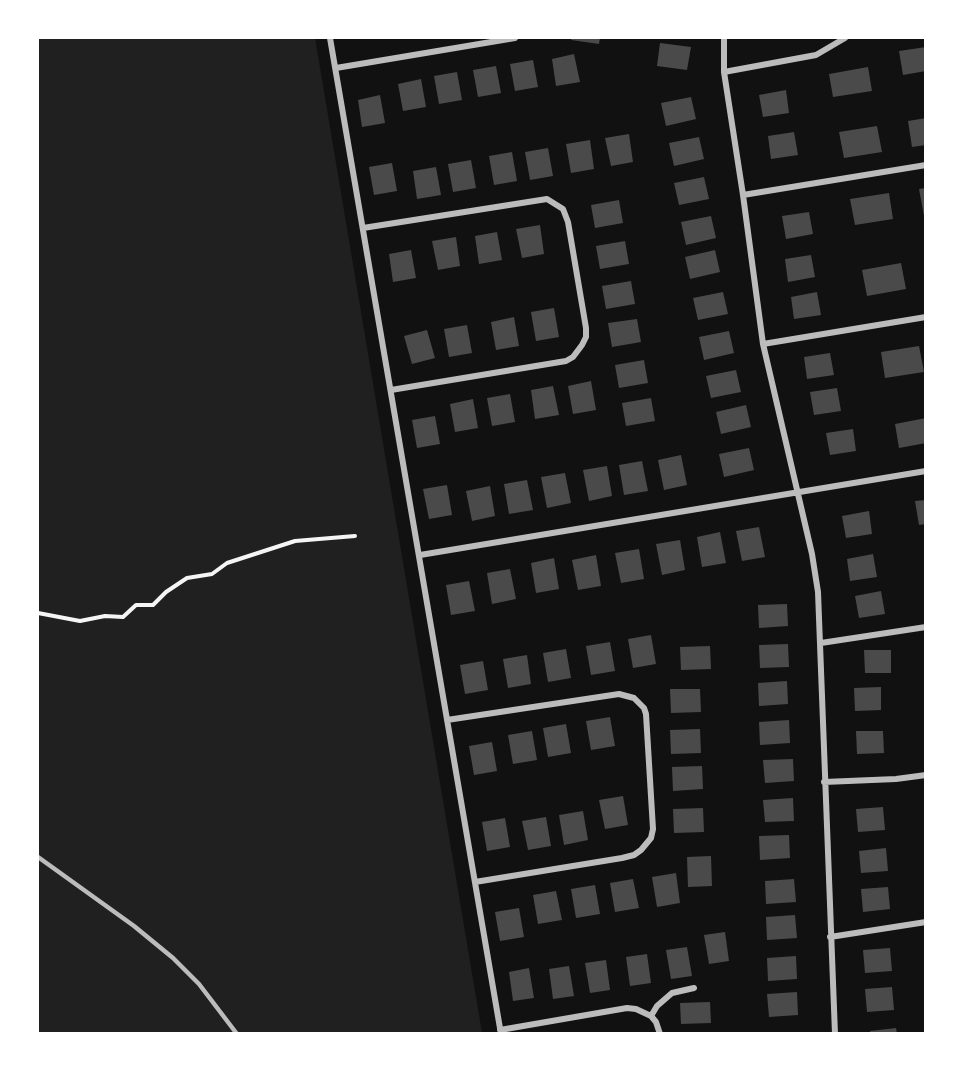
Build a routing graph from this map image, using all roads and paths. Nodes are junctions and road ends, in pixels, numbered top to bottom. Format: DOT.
graph roads {
  1 [pos="330,38"];
  2 [pos="515,38"];
  3 [pos="724,38"];
  4 [pos="845,38"];
  5 [pos="478,40"];
  6 [pos="336,68"];
  7 [pos="724,72"];
  8 [pos="926,165"];
  9 [pos="743,195"];
  10 [pos="363,228"];
  11 [pos="926,317"];
  12 [pos="763,344"];
  13 [pos="391,390"];
  14 [pos="926,471"];
  15 [pos="798,493"];
  16 [pos="355,536"];
  17 [pos="420,555"];
  18 [pos="38,613"];
  19 [pos="926,627"];
  20 [pos="821,643"];
  21 [pos="447,720"];
  22 [pos="926,775"];
  23 [pos="824,782"];
  24 [pos="38,857"];
  25 [pos="475,882"];
  26 [pos="926,922"];
  27 [pos="830,937"];
  28 [pos="694,988"];
  29 [pos="651,1016"];
  30 [pos="500,1032"];
  31 [pos="237,1034"];
  32 [pos="660,1034"];
  33 [pos="835,1034"];
  1 -- 6 [label="street"];
  2 -- 5 [label="street"];
  3 -- 7 [label="street"];
  4 -- 7 [label="street"];
  5 -- 6 [label="street"];
  6 -- 10 [label="street"];
  7 -- 9 [label="street"];
  8 -- 9 [label="street"];
  9 -- 12 [label="street"];
  10 -- 13 [label="street"];
  10 -- 13 [label="street"];
  11 -- 12 [label="street"];
  12 -- 15 [label="street"];
  13 -- 17 [label="street"];
  14 -- 15 [label="street"];
  15 -- 17 [label="street"];
  15 -- 20 [label="street"];
  16 -- 18 [label="path"];
  17 -- 21 [label="street"];
  19 -- 20 [label="street"];
  20 -- 23 [label="street"];
  21 -- 25 [label="street"];
  21 -- 25 [label="street"];
  22 -- 23 [label="street"];
  23 -- 27 [label="street"];
  24 -- 31 [label="lane"];
  25 -- 30 [label="street"];
  26 -- 27 [label="street"];
  27 -- 33 [label="street"];
  28 -- 29 [label="street"];
  29 -- 30 [label="street"];
  29 -- 32 [label="street"];
}
